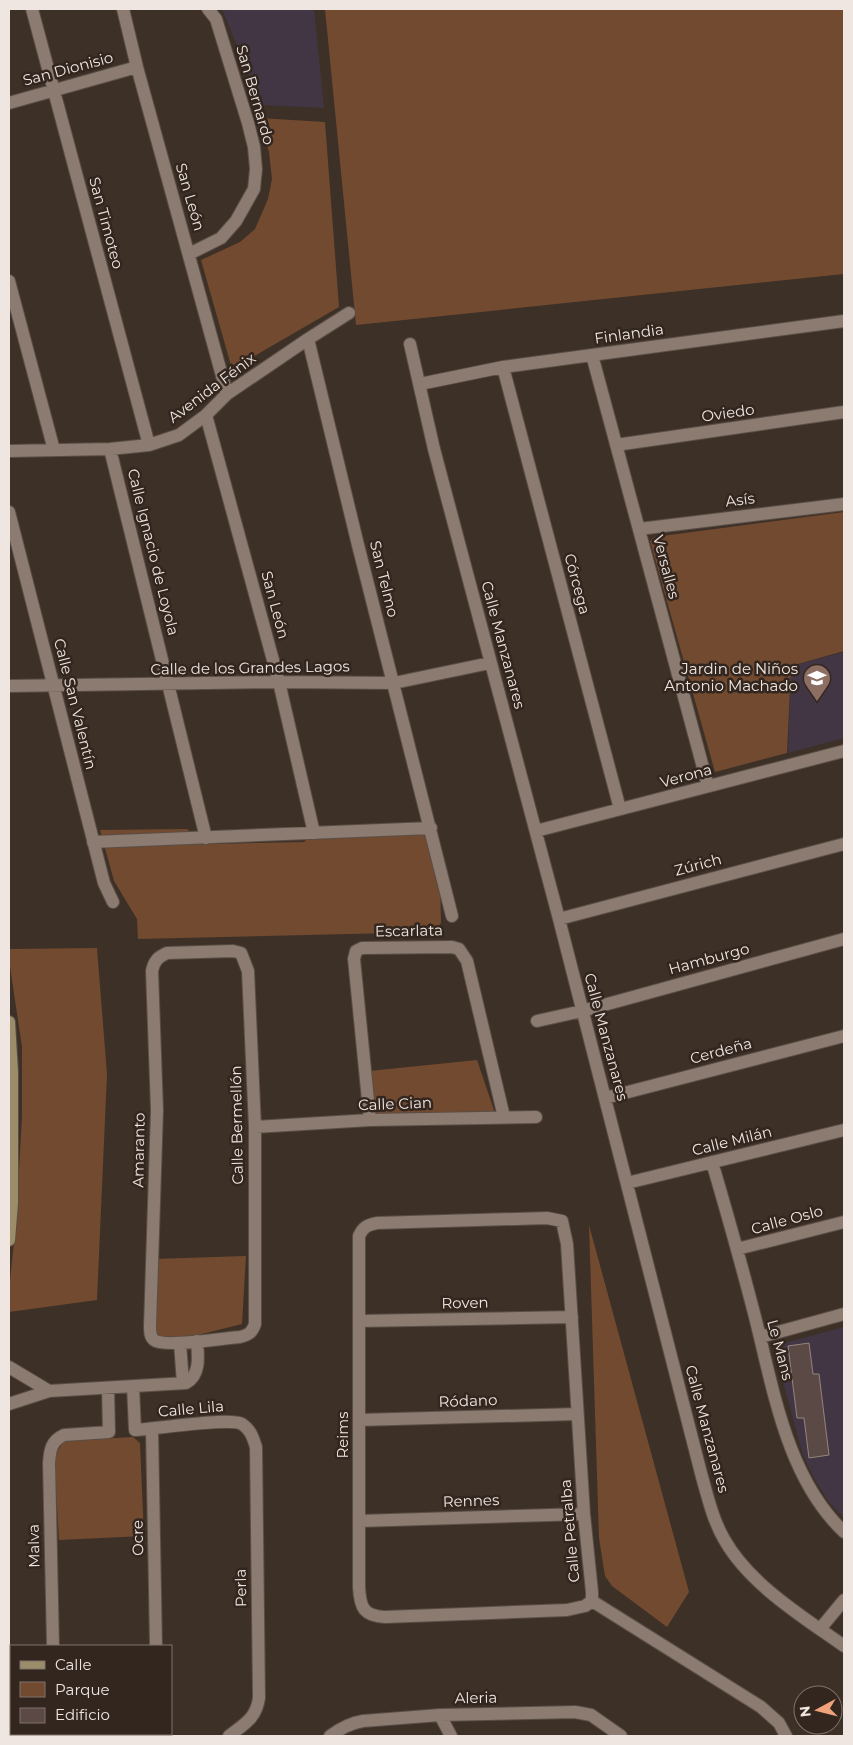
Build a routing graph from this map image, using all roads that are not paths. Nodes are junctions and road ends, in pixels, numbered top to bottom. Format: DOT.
graph roads {
  1 [pos="32,9"];
  2 [pos="123,9"];
  3 [pos="208,9"];
  4 [pos="136,67"];
  5 [pos="54,91"];
  6 [pos="9,102"];
  7 [pos="189,254"];
  8 [pos="9,281"];
  9 [pos="349,313"];
  10 [pos="844,321"];
  11 [pos="308,338"];
  12 [pos="410,344"];
  13 [pos="592,355"];
  14 [pos="503,367"];
  15 [pos="420,384"];
  16 [pos="227,394"];
  17 [pos="844,412"];
  18 [pos="206,415"];
  19 [pos="150,445"];
  20 [pos="616,445"];
  21 [pos="110,449"];
  22 [pos="54,450"];
  23 [pos="9,451"];
  24 [pos="844,504"];
  25 [pos="9,512"];
  26 [pos="639,529"];
  27 [pos="490,663"];
  28 [pos="279,682"];
  29 [pos="394,683"];
  30 [pos="169,685"];
  31 [pos="9,686"];
  32 [pos="54,686"];
  33 [pos="844,751"];
  34 [pos="708,786"];
  35 [pos="620,809"];
  36 [pos="431,828"];
  37 [pos="536,831"];
  38 [pos="314,833"];
  39 [pos="206,838"];
  40 [pos="93,842"];
  41 [pos="844,844"];
  42 [pos="113,902"];
  43 [pos="452,916"];
  44 [pos="559,918"];
  45 [pos="844,939"];
  46 [pos="154,963"];
  47 [pos="582,1011"];
  48 [pos="537,1021"];
  49 [pos="9,1022"];
  50 [pos="844,1036"];
  51 [pos="605,1098"];
  52 [pos="504,1117"];
  53 [pos="536,1117"];
  54 [pos="370,1120"];
  55 [pos="255,1127"];
  56 [pos="844,1130"];
  57 [pos="712,1162"];
  58 [pos="627,1183"];
  59 [pos="562,1221"];
  60 [pos="844,1222"];
  61 [pos="9,1240"];
  62 [pos="738,1250"];
  63 [pos="844,1314"];
  64 [pos="572,1316"];
  65 [pos="359,1321"];
  66 [pos="152,1337"];
  67 [pos="760,1337"];
  68 [pos="197,1341"];
  69 [pos="180,1343"];
  70 [pos="9,1367"];
  71 [pos="183,1383"];
  72 [pos="134,1386"];
  73 [pos="108,1388"];
  74 [pos="49,1391"];
  75 [pos="9,1404"];
  76 [pos="577,1414"];
  77 [pos="359,1420"];
  78 [pos="152,1429"];
  79 [pos="248,1429"];
  80 [pos="584,1514"];
  81 [pos="359,1520"];
  82 [pos="844,1532"];
  83 [pos="844,1600"];
  84 [pos="592,1601"];
  85 [pos="820,1629"];
  86 [pos="53,1645"];
  87 [pos="156,1645"];
  88 [pos="844,1646"];
  89 [pos="440,1715"];
  90 [pos="332,1735"];
  91 [pos="229,1736"];
  92 [pos="451,1736"];
  93 [pos="621,1736"];
  94 [pos="786,1736"];
  1 -- 5 [label="street, San Timoteo"];
  2 -- 4 [label="street, San León"];
  3 -- 7 [label="street, San Bernardo"];
  4 -- 5 [label="street, San Dionisio"];
  4 -- 7 [label="street, San León"];
  5 -- 6 [label="street, San Dionisio"];
  5 -- 19 [label="street, San Timoteo"];
  7 -- 16 [label="street, San León"];
  8 -- 22 [label="street"];
  9 -- 11 [label="street, Avenida Fénix"];
  10 -- 13 [label="street, Finlandia"];
  11 -- 16 [label="street, Avenida Fénix"];
  11 -- 29 [label="street, San Telmo"];
  12 -- 15 [label="street, Calle Manzanares"];
  13 -- 14 [label="street, Finlandia"];
  13 -- 20 [label="street, Versalles"];
  14 -- 15 [label="street, Finlandia"];
  14 -- 35 [label="street, Córcega"];
  15 -- 27 [label="street, Calle Manzanares"];
  16 -- 18 [label="street, Avenida Fénix"];
  17 -- 20 [label="street, Oviedo"];
  18 -- 19 [label="street, Avenida Fénix"];
  18 -- 28 [label="street, San León"];
  19 -- 21 [label="street, Avenida Fénix"];
  20 -- 26 [label="street, Versalles"];
  21 -- 22 [label="street, Avenida Fénix"];
  21 -- 30 [label="street, Calle Ignacio de Loyola"];
  22 -- 23 [label="street, Avenida Fénix"];
  24 -- 26 [label="street, Asís"];
  25 -- 32 [label="street, Calle San Valentín"];
  26 -- 34 [label="street, Versalles"];
  27 -- 29 [label="street, Calle de los Grandes Lagos"];
  27 -- 37 [label="street, Calle Manzanares"];
  28 -- 29 [label="street, Calle de los Grandes Lagos"];
  28 -- 30 [label="street, Calle de los Grandes Lagos"];
  28 -- 38 [label="street, San León"];
  29 -- 36 [label="street, San Telmo"];
  30 -- 32 [label="street, Calle de los Grandes Lagos"];
  30 -- 39 [label="street, Calle Ignacio de Loyola"];
  31 -- 32 [label="street, Calle de los Grandes Lagos"];
  32 -- 40 [label="street, Calle San Valentín"];
  33 -- 34 [label="street, Verona"];
  34 -- 35 [label="street, Verona"];
  35 -- 37 [label="street, Verona"];
  36 -- 38 [label="street"];
  36 -- 43 [label="street, San Telmo"];
  37 -- 44 [label="street, Calle Manzanares"];
  38 -- 39 [label="street"];
  39 -- 40 [label="street"];
  40 -- 42 [label="street, Calle San Valentín"];
  41 -- 44 [label="street, Zúrich"];
  44 -- 47 [label="street, Calle Manzanares"];
  45 -- 47 [label="street, Hamburgo"];
  46 -- 55 [label="street, Calle Bermellón"];
  46 -- 66 [label="street, Amaranto"];
  47 -- 48 [label="street, Hamburgo"];
  47 -- 51 [label="street, Calle Manzanares"];
  49 -- 61 [label="street"];
  50 -- 51 [label="street, Cerdeña"];
  51 -- 58 [label="street, Calle Manzanares"];
  52 -- 53 [label="street, Calle Cian"];
  52 -- 54 [label="street, Calle Cian"];
  52 -- 54 [label="street, Escarlata"];
  54 -- 55 [label="street, Calle Cian"];
  55 -- 68 [label="street, Calle Bermellón"];
  56 -- 57 [label="street, Calle Milán"];
  57 -- 58 [label="street, Calle Milán"];
  57 -- 62 [label="street, Le Mans"];
  58 -- 85 [label="street, Calle Manzanares"];
  59 -- 64 [label="street, Calle Petralba"];
  59 -- 65 [label="street, Reims"];
  60 -- 62 [label="street, Calle Oslo"];
  62 -- 67 [label="street, Le Mans"];
  63 -- 67 [label="street"];
  64 -- 65 [label="street, Roven"];
  64 -- 76 [label="street, Calle Petralba"];
  65 -- 77 [label="street, Reims"];
  66 -- 69 [label="street, Calle Bermellón"];
  67 -- 82 [label="street, Le Mans"];
  68 -- 69 [label="street, Calle Bermellón"];
  68 -- 71 [label="street"];
  69 -- 71 [label="street"];
  70 -- 74 [label="street"];
  71 -- 72 [label="street"];
  72 -- 73 [label="street"];
  72 -- 78 [label="street, Calle Lila"];
  73 -- 74 [label="street"];
  73 -- 86 [label="street, Malva"];
  74 -- 75 [label="street"];
  76 -- 77 [label="street, Ródano"];
  76 -- 80 [label="street, Calle Petralba"];
  77 -- 81 [label="street, Reims"];
  78 -- 79 [label="street, Calle Lila"];
  78 -- 87 [label="street, Ocre"];
  79 -- 91 [label="street, Perla"];
  80 -- 81 [label="street, Rennes"];
  80 -- 84 [label="street, Calle Petralba"];
  81 -- 84 [label="street, Reims"];
  83 -- 85 [label="street"];
  84 -- 94 [label="street, Calle Petralba"];
  85 -- 88 [label="street, Calle Manzanares"];
  89 -- 90 [label="street, Aleria"];
  89 -- 92 [label="street"];
  89 -- 93 [label="street, Aleria"];
}
